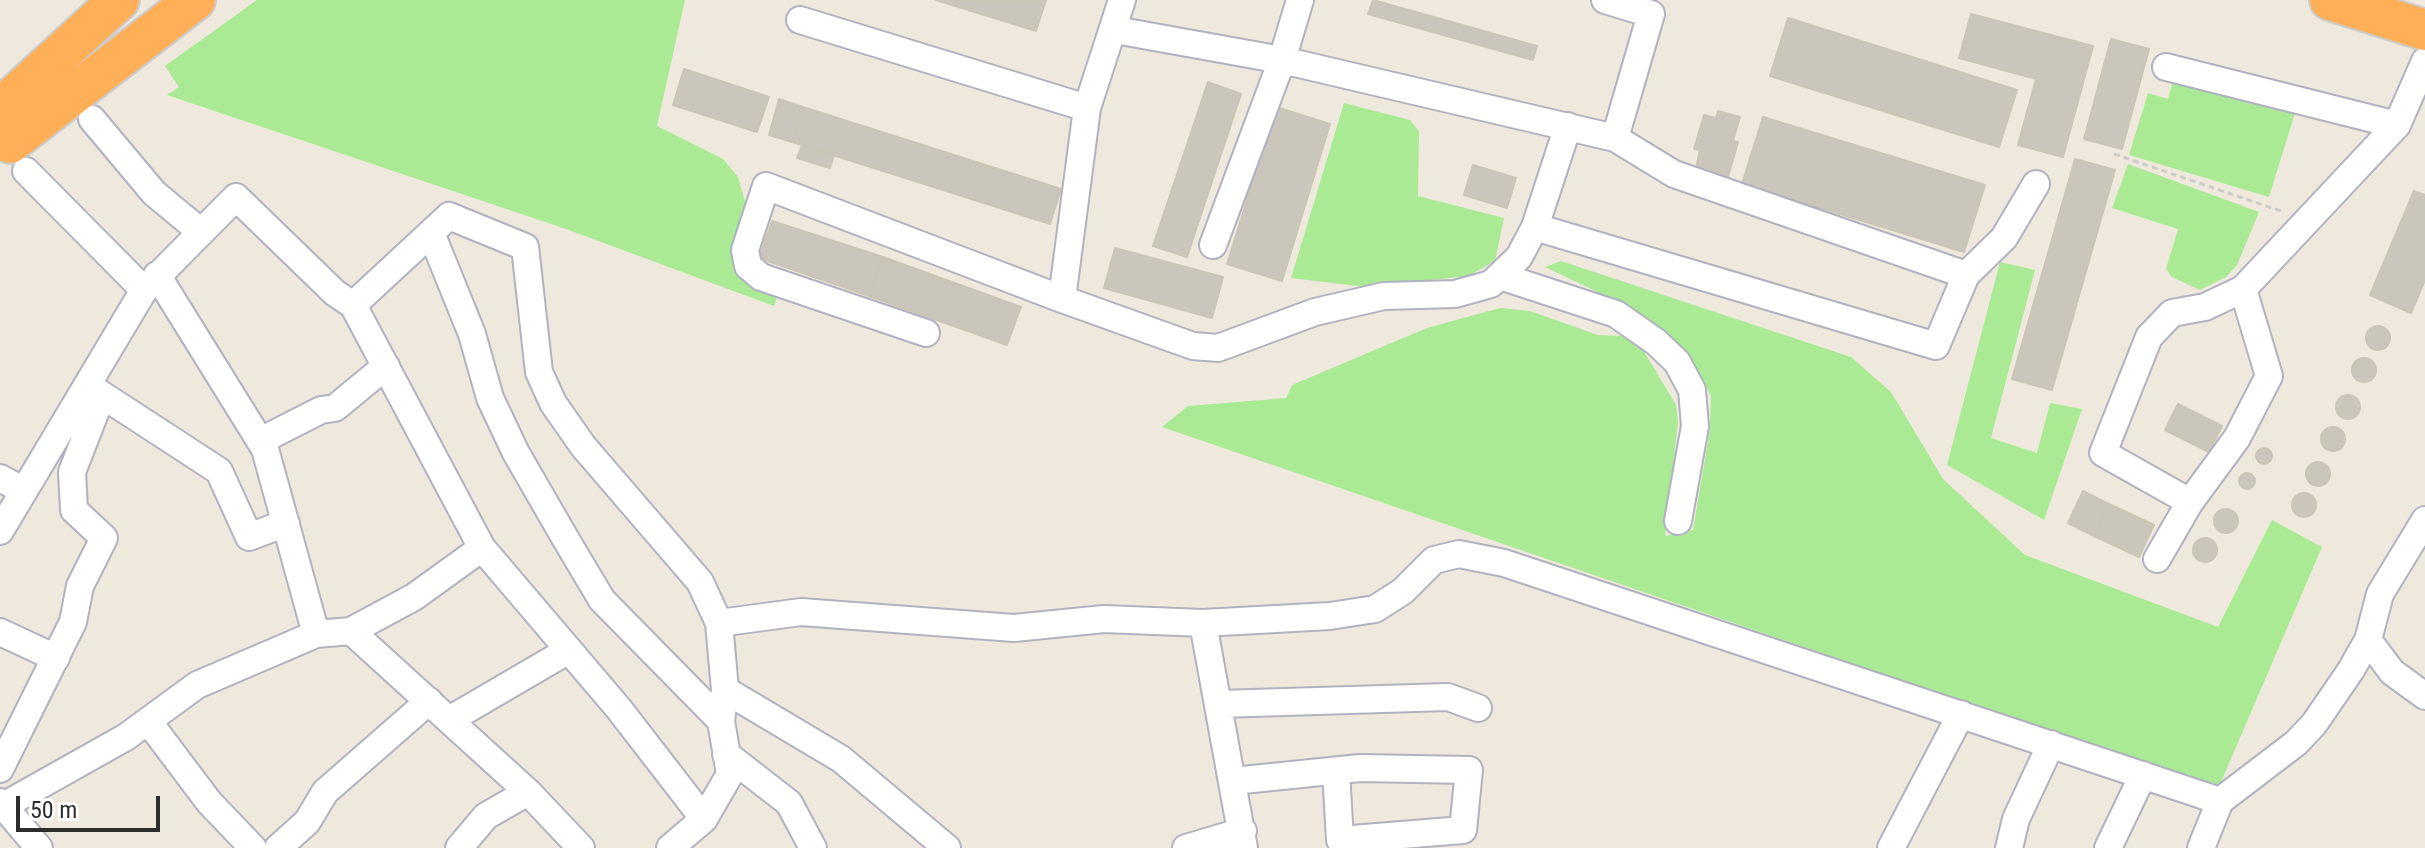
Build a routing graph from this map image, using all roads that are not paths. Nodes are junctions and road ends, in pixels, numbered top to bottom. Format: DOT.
graph roads {
  1 [pos="85,0"];
  2 [pos="119,0"];
  3 [pos="163,0"];
  4 [pos="195,0"];
  5 [pos="1122,0"];
  6 [pos="1300,0"];
  7 [pos="1605,0"];
  8 [pos="2330,0"];
  9 [pos="800,20"];
  10 [pos="1115,30"];
  11 [pos="2425,30"];
  12 [pos="1282,60"];
  13 [pos="2425,61"];
  14 [pos="2166,67"];
  15 [pos="1087,108"];
  16 [pos="6,119"];
  17 [pos="92,119"];
  18 [pos="2397,125"];
  19 [pos="1568,126"];
  20 [pos="1615,138"];
  21 [pos="2036,184"];
  22 [pos="1535,227"];
  23 [pos="201,232"];
  24 [pos="431,233"];
  25 [pos="1213,245"];
  26 [pos="1966,275"];
  27 [pos="1500,276"];
  28 [pos="151,283"];
  29 [pos="2243,289"];
  30 [pos="1062,299"];
  31 [pos="353,305"];
  32 [pos="926,333"];
  33 [pos="386,366"];
  34 [pos="94,390"];
  35 [pos="260,441"];
  36 [pos="0,478"];
  37 [pos="24,491"];
  38 [pos="2190,502"];
  39 [pos="2425,520"];
  40 [pos="1678,521"];
  41 [pos="286,523"];
  42 [pos="0,531"];
  43 [pos="482,548"];
  44 [pos="2416,556"];
  45 [pos="2157,559"];
  46 [pos="719,623"];
  47 [pos="1203,623"];
  48 [pos="351,631"];
  49 [pos="0,632"];
  50 [pos="316,634"];
  51 [pos="2368,640"];
  52 [pos="569,650"];
  53 [pos="56,658"];
  54 [pos="725,690"];
  55 [pos="2425,696"];
  56 [pos="429,701"];
  57 [pos="1219,704"];
  58 [pos="1478,708"];
  59 [pos="1961,714"];
  60 [pos="449,720"];
  61 [pos="148,721"];
  62 [pos="721,721"];
  63 [pos="2051,744"];
  64 [pos="726,754"];
  65 [pos="0,769"];
  66 [pos="1336,771"];
  67 [pos="2143,775"];
  68 [pos="1233,781"];
  69 [pos="528,792"];
  70 [pos="2220,801"];
  71 [pos="2,803"];
  72 [pos="704,819"];
  73 [pos="1244,839"];
  74 [pos="249,847"];
  75 [pos="39,848"];
  76 [pos="278,848"];
  77 [pos="459,848"];
  78 [pos="581,848"];
  79 [pos="670,848"];
  80 [pos="813,848"];
  81 [pos="947,848"];
  82 [pos="1186,848"];
  83 [pos="1891,848"];
  84 [pos="2009,848"];
  85 [pos="2108,848"];
  86 [pos="2201,848"];
  1 -- 16 [label="highway"];
  2 -- 16 [label="highway"];
  3 -- 16 [label="highway"];
  4 -- 16 [label="highway"];
  5 -- 10 [label="street"];
  6 -- 12 [label="street"];
  7 -- 20 [label="street"];
  8 -- 11 [label="highway"];
  9 -- 15 [label="street"];
  10 -- 12 [label="street"];
  10 -- 15 [label="street"];
  12 -- 19 [label="street"];
  12 -- 25 [label="street"];
  13 -- 18 [label="street"];
  14 -- 18 [label="street"];
  15 -- 30 [label="street"];
  16 -- 28 [label="street"];
  17 -- 23 [label="street"];
  18 -- 29 [label="street"];
  19 -- 20 [label="street"];
  19 -- 22 [label="street"];
  20 -- 26 [label="street"];
  21 -- 26 [label="street"];
  22 -- 26 [label="street"];
  22 -- 27 [label="street"];
  23 -- 28 [label="street"];
  23 -- 31 [label="street"];
  24 -- 31 [label="street"];
  24 -- 46 [label="street"];
  24 -- 62 [label="street"];
  27 -- 30 [label="street"];
  27 -- 40 [label="street"];
  28 -- 34 [label="street"];
  28 -- 35 [label="street"];
  29 -- 38 [label="street"];
  29 -- 38 [label="street"];
  30 -- 32 [label="street"];
  31 -- 33 [label="street"];
  33 -- 35 [label="street"];
  33 -- 43 [label="street"];
  34 -- 37 [label="street"];
  34 -- 41 [label="street"];
  34 -- 53 [label="street"];
  35 -- 41 [label="street"];
  36 -- 37 [label="street"];
  37 -- 42 [label="street"];
  38 -- 45 [label="street"];
  39 -- 44 [label="street"];
  41 -- 50 [label="street"];
  43 -- 48 [label="street"];
  43 -- 52 [label="street"];
  44 -- 51 [label="street"];
  46 -- 47 [label="street"];
  46 -- 54 [label="street"];
  47 -- 57 [label="street"];
  47 -- 59 [label="street"];
  48 -- 50 [label="street"];
  48 -- 56 [label="street"];
  49 -- 53 [label="street"];
  50 -- 61 [label="street"];
  51 -- 55 [label="street"];
  51 -- 70 [label="street"];
  52 -- 60 [label="street"];
  52 -- 72 [label="street"];
  53 -- 65 [label="street"];
  54 -- 62 [label="street"];
  54 -- 81 [label="street"];
  56 -- 60 [label="street"];
  56 -- 76 [label="street"];
  57 -- 58 [label="street"];
  57 -- 68 [label="street"];
  59 -- 63 [label="street"];
  59 -- 83 [label="street"];
  60 -- 69 [label="street"];
  61 -- 71 [label="street"];
  61 -- 74 [label="street"];
  62 -- 64 [label="street"];
  63 -- 67 [label="street"];
  63 -- 84 [label="street"];
  64 -- 72 [label="street"];
  64 -- 80 [label="street"];
  66 -- 66 [label="street"];
  66 -- 68 [label="street"];
  67 -- 70 [label="street"];
  67 -- 85 [label="street"];
  68 -- 73 [label="street"];
  69 -- 77 [label="street"];
  69 -- 78 [label="street"];
  70 -- 86 [label="street"];
  71 -- 75 [label="street"];
  72 -- 79 [label="street"];
  73 -- 82 [label="street"];
}
